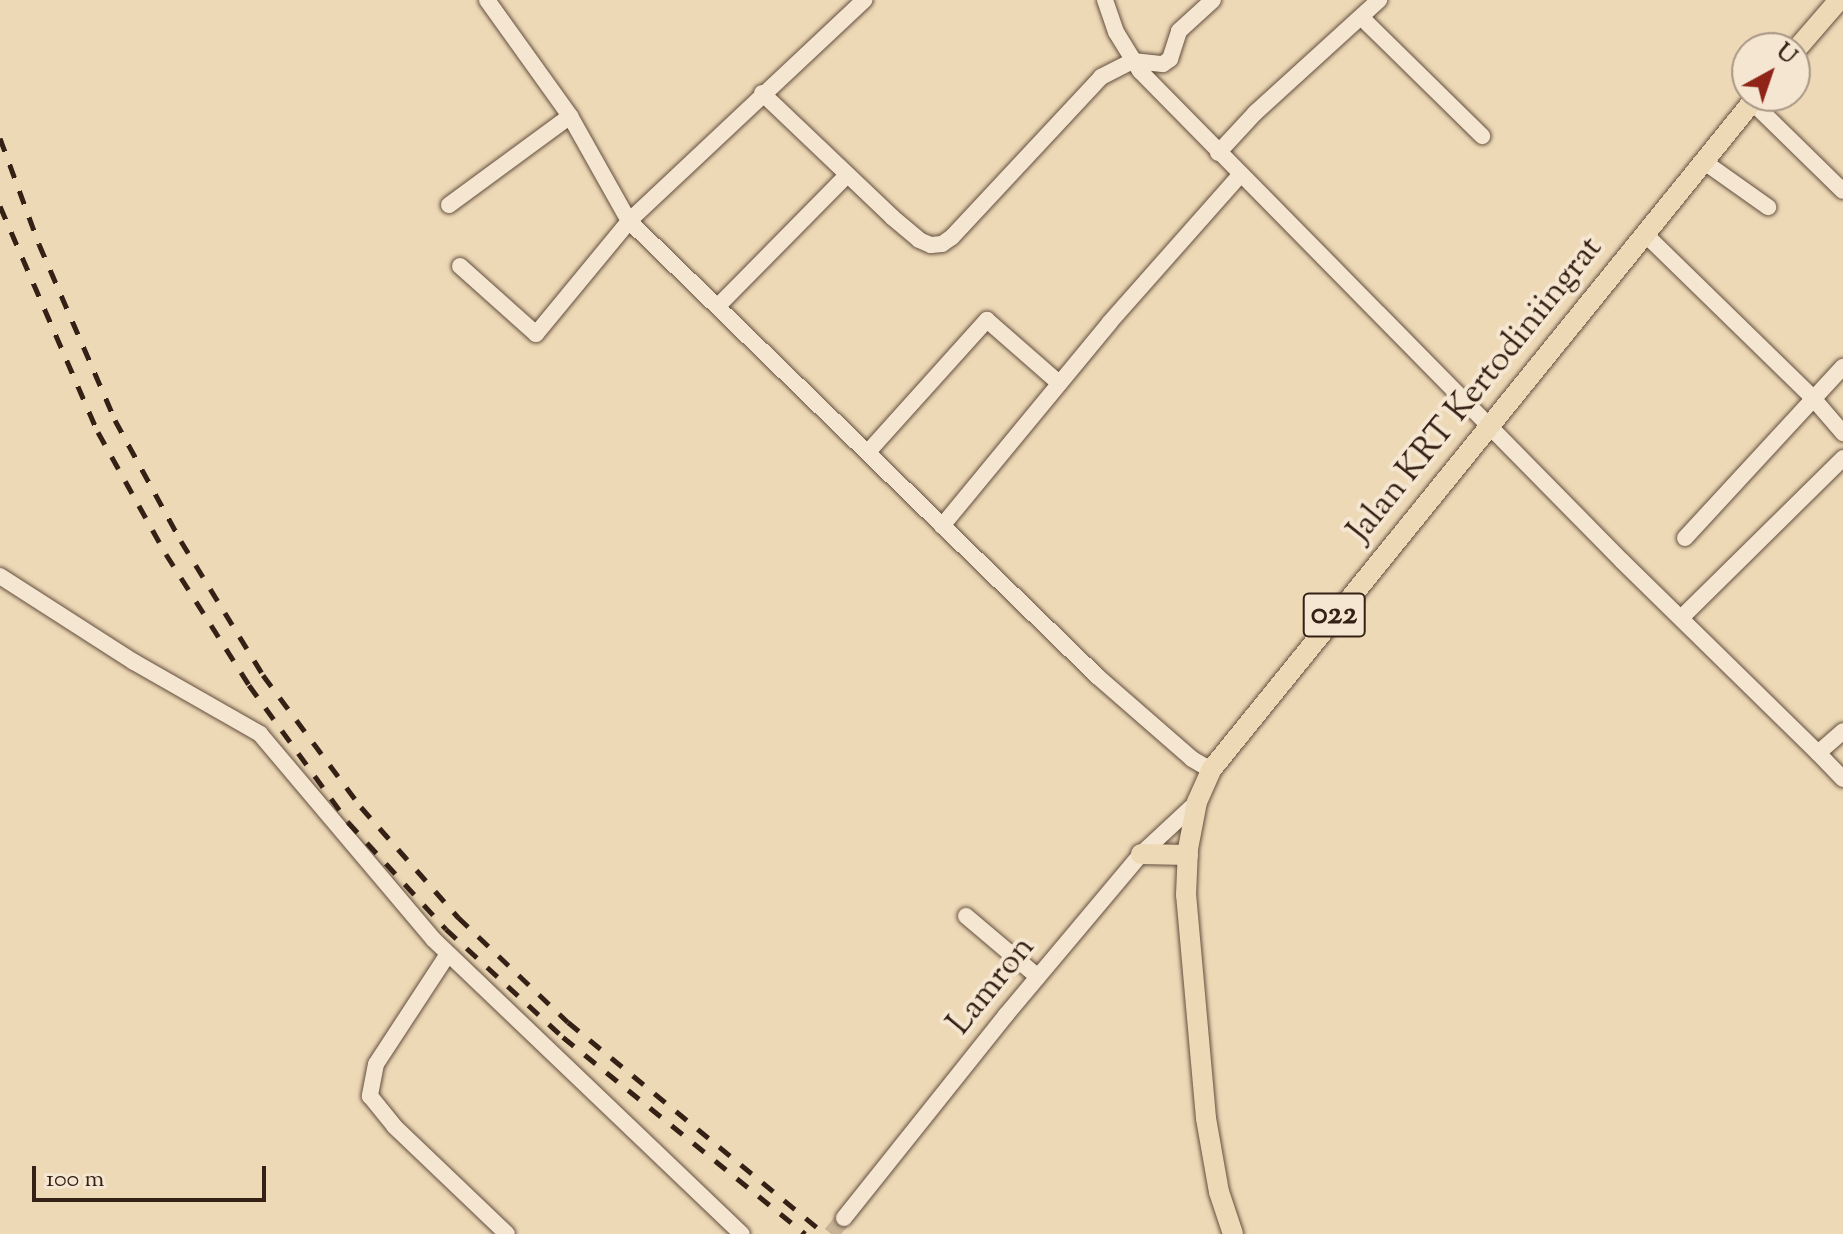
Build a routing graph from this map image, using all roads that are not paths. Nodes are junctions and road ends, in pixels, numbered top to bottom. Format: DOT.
graph roads {
  1 [pos="487,0"];
  2 [pos="864,0"];
  3 [pos="1105,0"];
  4 [pos="1213,0"];
  5 [pos="1379,0"];
  6 [pos="1839,0"];
  7 [pos="1361,17"];
  8 [pos="1811,32"];
  9 [pos="1133,61"];
  10 [pos="762,93"];
  11 [pos="1743,112"];
  12 [pos="1767,112"];
  13 [pos="570,116"];
  14 [pos="1482,136"];
  15 [pos="1218,153"];
  16 [pos="1703,161"];
  17 [pos="847,175"];
  18 [pos="1240,175"];
  19 [pos="1843,191"];
  20 [pos="449,205"];
  21 [pos="1768,207"];
  22 [pos="629,221"];
  23 [pos="1644,233"];
  24 [pos="460,266"];
  25 [pos="719,305"];
  26 [pos="1843,367"];
  27 [pos="1059,383"];
  28 [pos="1812,397"];
  29 [pos="1489,429"];
  30 [pos="1843,433"];
  31 [pos="868,452"];
  32 [pos="1843,458"];
  33 [pos="942,526"];
  34 [pos="1685,538"];
  35 [pos="0,576"];
  36 [pos="1681,618"];
  37 [pos="1843,731"];
  38 [pos="1818,753"];
  39 [pos="1211,770"];
  40 [pos="1843,779"];
  41 [pos="1197,802"];
  42 [pos="1141,854"];
  43 [pos="1188,855"];
  44 [pos="966,916"];
  45 [pos="448,954"];
  46 [pos="1038,977"];
  47 [pos="844,1218"];
  48 [pos="507,1234"];
  49 [pos="742,1234"];
  50 [pos="1233,1234"];
  1 -- 13 [label="street"];
  2 -- 10 [label="street"];
  3 -- 9 [label="street"];
  4 -- 9 [label="street"];
  5 -- 7 [label="street"];
  6 -- 8 [label="main road"];
  7 -- 14 [label="street"];
  7 -- 15 [label="street"];
  9 -- 15 [label="street"];
  9 -- 17 [label="street"];
  10 -- 17 [label="street"];
  10 -- 22 [label="street"];
  11 -- 16 [label="main road, Jalan KRT Kertodiniingrat / 022"];
  12 -- 19 [label="street"];
  13 -- 20 [label="street"];
  13 -- 22 [label="street"];
  15 -- 18 [label="street"];
  16 -- 21 [label="street"];
  16 -- 23 [label="main road, Jalan KRT Kertodiniingrat / 022"];
  17 -- 25 [label="street"];
  18 -- 27 [label="street"];
  18 -- 29 [label="street"];
  22 -- 24 [label="street"];
  22 -- 25 [label="street"];
  23 -- 28 [label="street"];
  23 -- 29 [label="main road, Jalan KRT Kertodiniingrat / 022"];
  25 -- 31 [label="street"];
  26 -- 28 [label="street"];
  27 -- 31 [label="street"];
  27 -- 33 [label="street"];
  28 -- 30 [label="street"];
  28 -- 34 [label="street"];
  29 -- 36 [label="street"];
  29 -- 39 [label="main road, Jalan KRT Kertodiniingrat / 022"];
  31 -- 33 [label="street"];
  32 -- 36 [label="street"];
  33 -- 39 [label="street"];
  35 -- 45 [label="street"];
  36 -- 38 [label="street"];
  37 -- 38 [label="street"];
  38 -- 40 [label="street"];
  39 -- 41 [label="main road, Jalan KRT Kertodiniingrat / 022"];
  41 -- 42 [label="street, Lamron"];
  41 -- 43 [label="main road, Jalan KRT Kertodiniingrat / 022"];
  42 -- 43 [label="main road"];
  42 -- 46 [label="street, Lamron"];
  43 -- 50 [label="main road, Jalan KRT Kertodiniingrat / 022"];
  44 -- 46 [label="street"];
  45 -- 48 [label="street"];
  45 -- 49 [label="street"];
  46 -- 47 [label="street, Lamron"];
}
